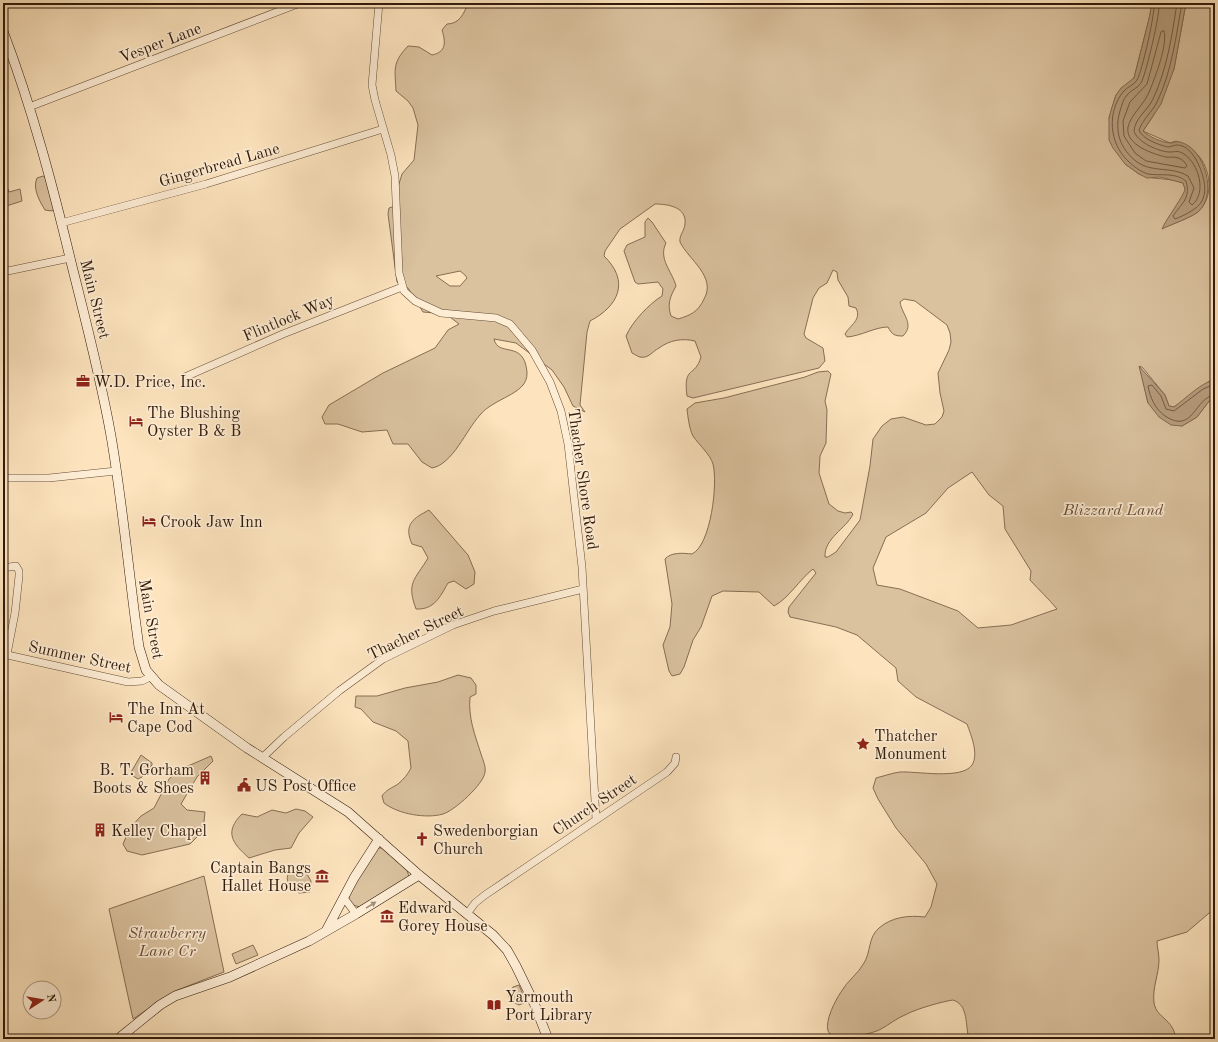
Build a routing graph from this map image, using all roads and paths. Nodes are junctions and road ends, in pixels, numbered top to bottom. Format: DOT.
graph roads {
  1 [pos="300,3"];
  2 [pos="379,3"];
  3 [pos="3,31"];
  4 [pos="29,107"];
  5 [pos="383,129"];
  6 [pos="62,223"];
  7 [pos="70,258"];
  8 [pos="3,272"];
  9 [pos="402,286"];
  10 [pos="185,377"];
  11 [pos="116,471"];
  12 [pos="3,478"];
  13 [pos="3,568"];
  14 [pos="583,589"];
  15 [pos="5,654"];
  16 [pos="150,677"];
  17 [pos="676,757"];
  18 [pos="262,758"];
  19 [pos="596,819"];
  20 [pos="379,839"];
  21 [pos="419,875"];
  22 [pos="344,898"];
  23 [pos="356,914"];
  24 [pos="467,914"];
  25 [pos="325,932"];
  26 [pos="118,1039"];
  27 [pos="548,1039"];
  1 -- 4 [label="street, Vesper Lane"];
  2 -- 5 [label="street"];
  3 -- 4 [label="main road, Main Street"];
  4 -- 6 [label="main road, Main Street"];
  5 -- 6 [label="street, Gingerbread Lane"];
  5 -- 9 [label="street"];
  6 -- 7 [label="main road, Main Street"];
  7 -- 8 [label="street"];
  7 -- 11 [label="main road, Main Street"];
  9 -- 10 [label="street, Flintlock Way"];
  9 -- 14 [label="street, Thacher Shore Road"];
  11 -- 12 [label="street"];
  11 -- 16 [label="main road, Main Street"];
  13 -- 15 [label="street"];
  14 -- 18 [label="street, Thacher Street"];
  14 -- 19 [label="street, Thacher Shore Road"];
  15 -- 16 [label="street, Summer Street"];
  16 -- 18 [label="main road, Main Street"];
  17 -- 19 [label="street, Church Street"];
  18 -- 20 [label="main road, Main Street"];
  19 -- 24 [label="street, Church Street"];
  20 -- 21 [label="main road, Main Street"];
  20 -- 22 [label="main road"];
  23 -- 21 [label="main road, one-way"];
  21 -- 24 [label="main road, Main Street"];
  22 -- 23 [label="street"];
  22 -- 25 [label="main road"];
  23 -- 25 [label="main road"];
  24 -- 27 [label="main road, Main Street"];
  25 -- 26 [label="main road"];
}
